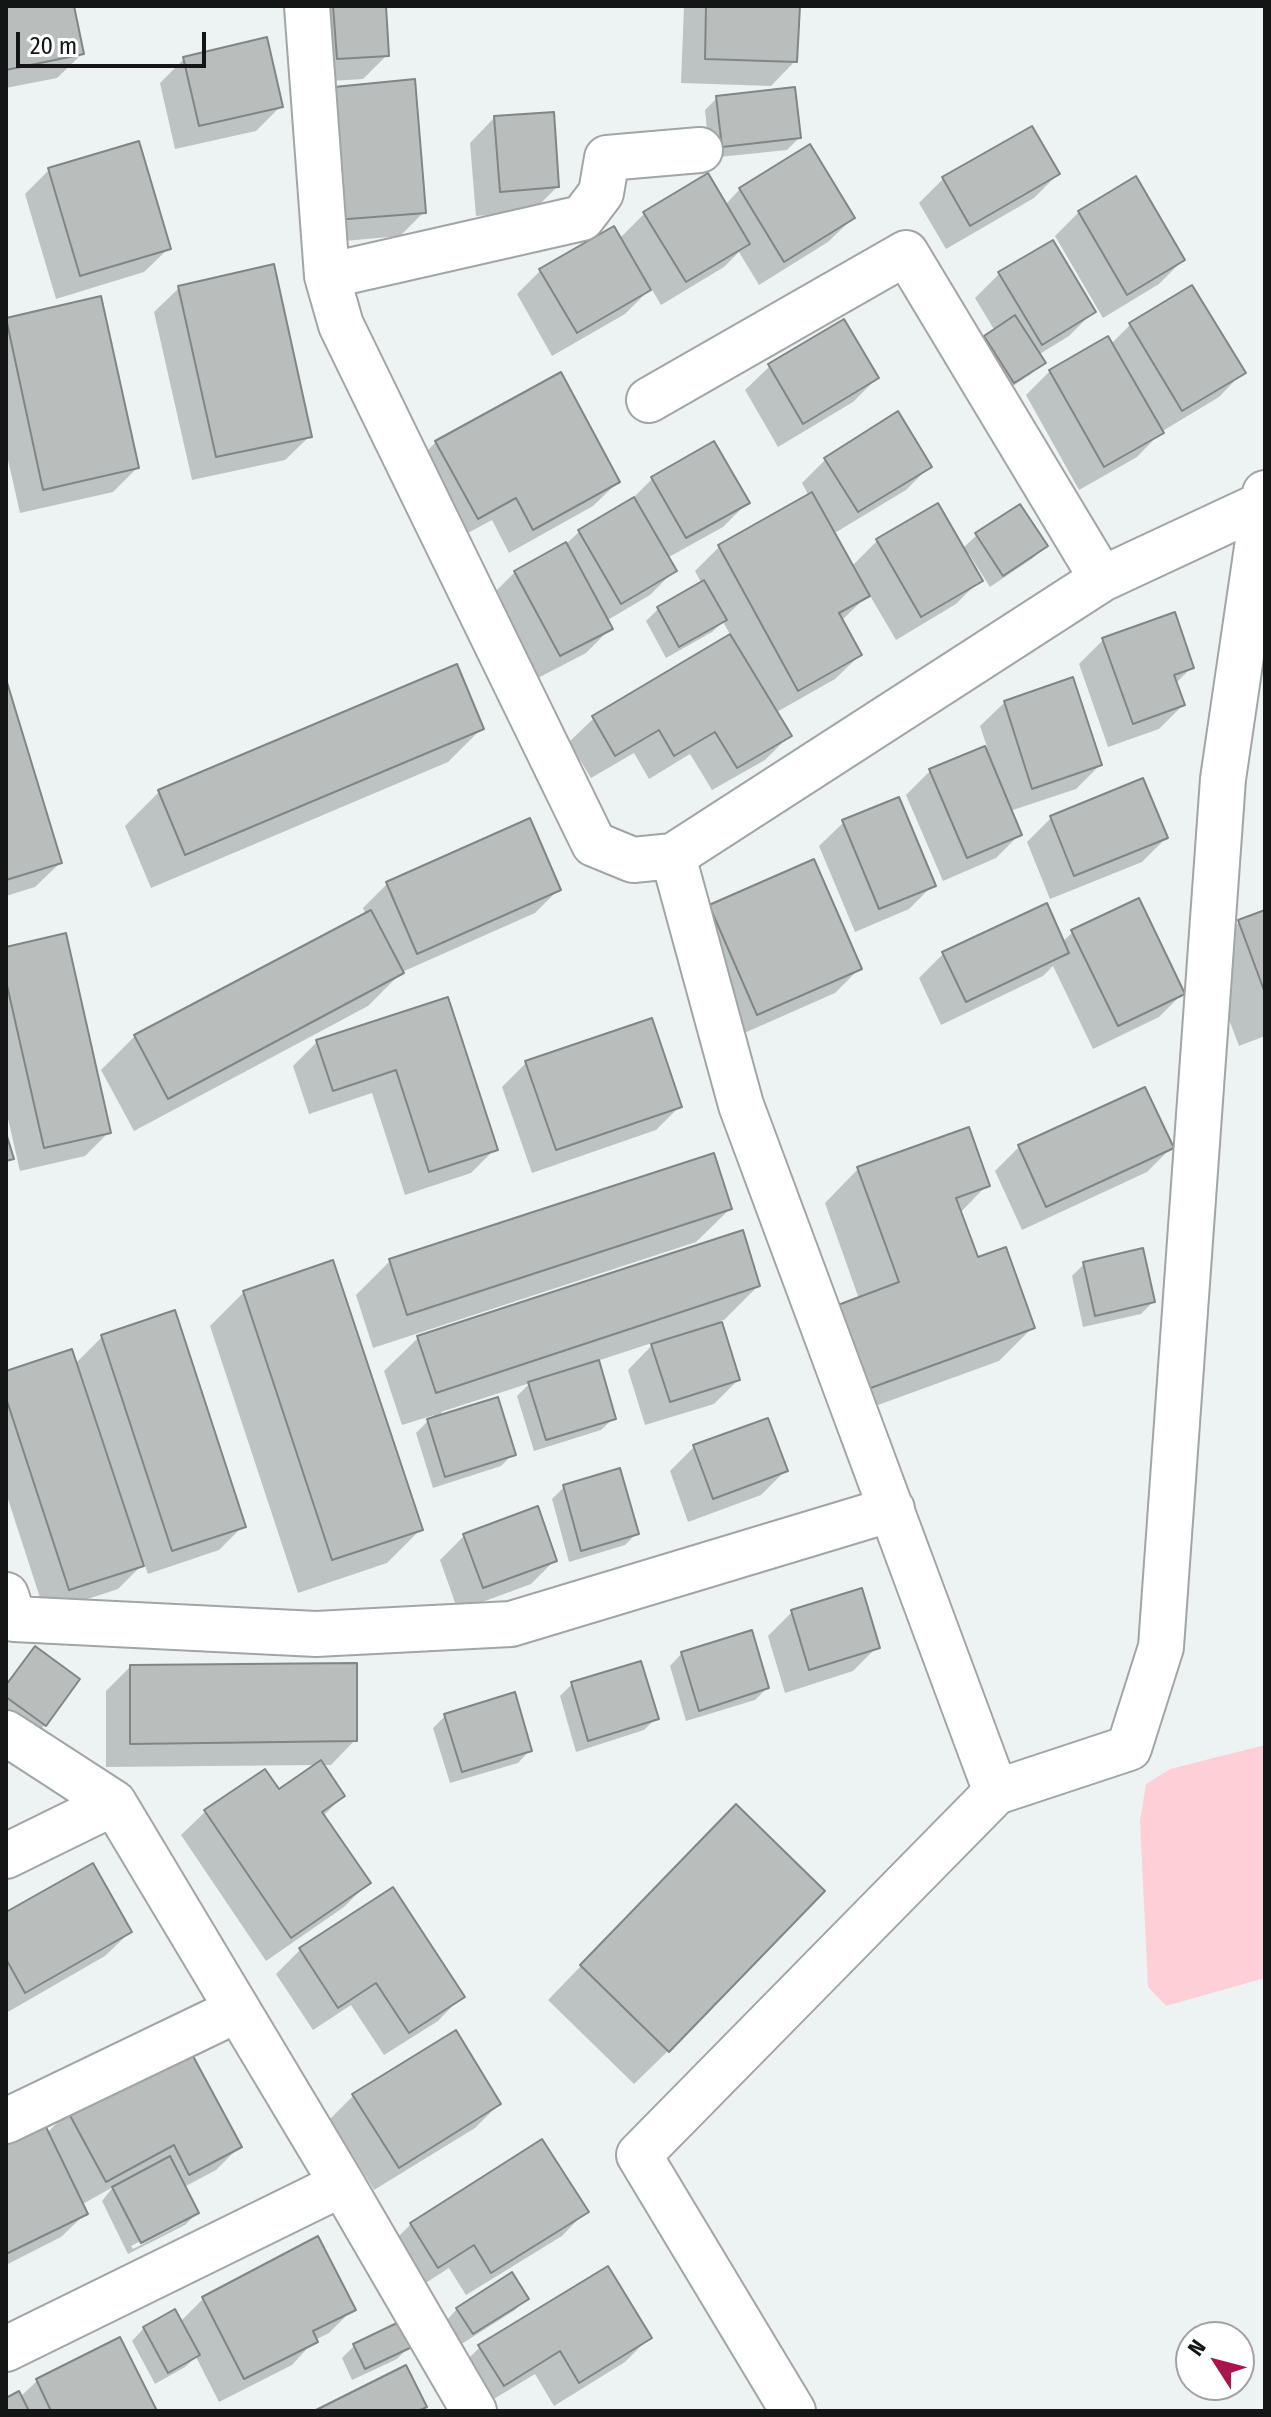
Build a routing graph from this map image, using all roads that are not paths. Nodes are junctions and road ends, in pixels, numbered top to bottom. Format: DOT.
graph roads {
  1 [pos="307,6"];
  2 [pos="700,150"];
  3 [pos="327,276"];
  4 [pos="649,400"];
  5 [pos="1265,500"];
  6 [pos="1102,579"];
  7 [pos="673,856"];
  8 [pos="892,1509"];
  9 [pos="6,1595"];
  10 [pos="6,1733"];
  11 [pos="996,1792"];
  12 [pos="114,1803"];
  13 [pos="6,1856"];
  14 [pos="237,2010"];
  15 [pos="6,2121"];
  16 [pos="342,2184"];
  17 [pos="6,2349"];
  18 [pos="474,2411"];
  19 [pos="793,2411"];
  1 -- 3 [label="street"];
  2 -- 3 [label="street"];
  3 -- 7 [label="street"];
  4 -- 6 [label="street"];
  5 -- 6 [label="street"];
  5 -- 11 [label="street"];
  6 -- 7 [label="street"];
  7 -- 8 [label="street"];
  8 -- 9 [label="street"];
  8 -- 11 [label="street"];
  10 -- 12 [label="street"];
  11 -- 19 [label="street"];
  12 -- 13 [label="street"];
  12 -- 14 [label="street"];
  14 -- 15 [label="street"];
  14 -- 16 [label="street"];
  16 -- 17 [label="street"];
  16 -- 18 [label="street"];
}
